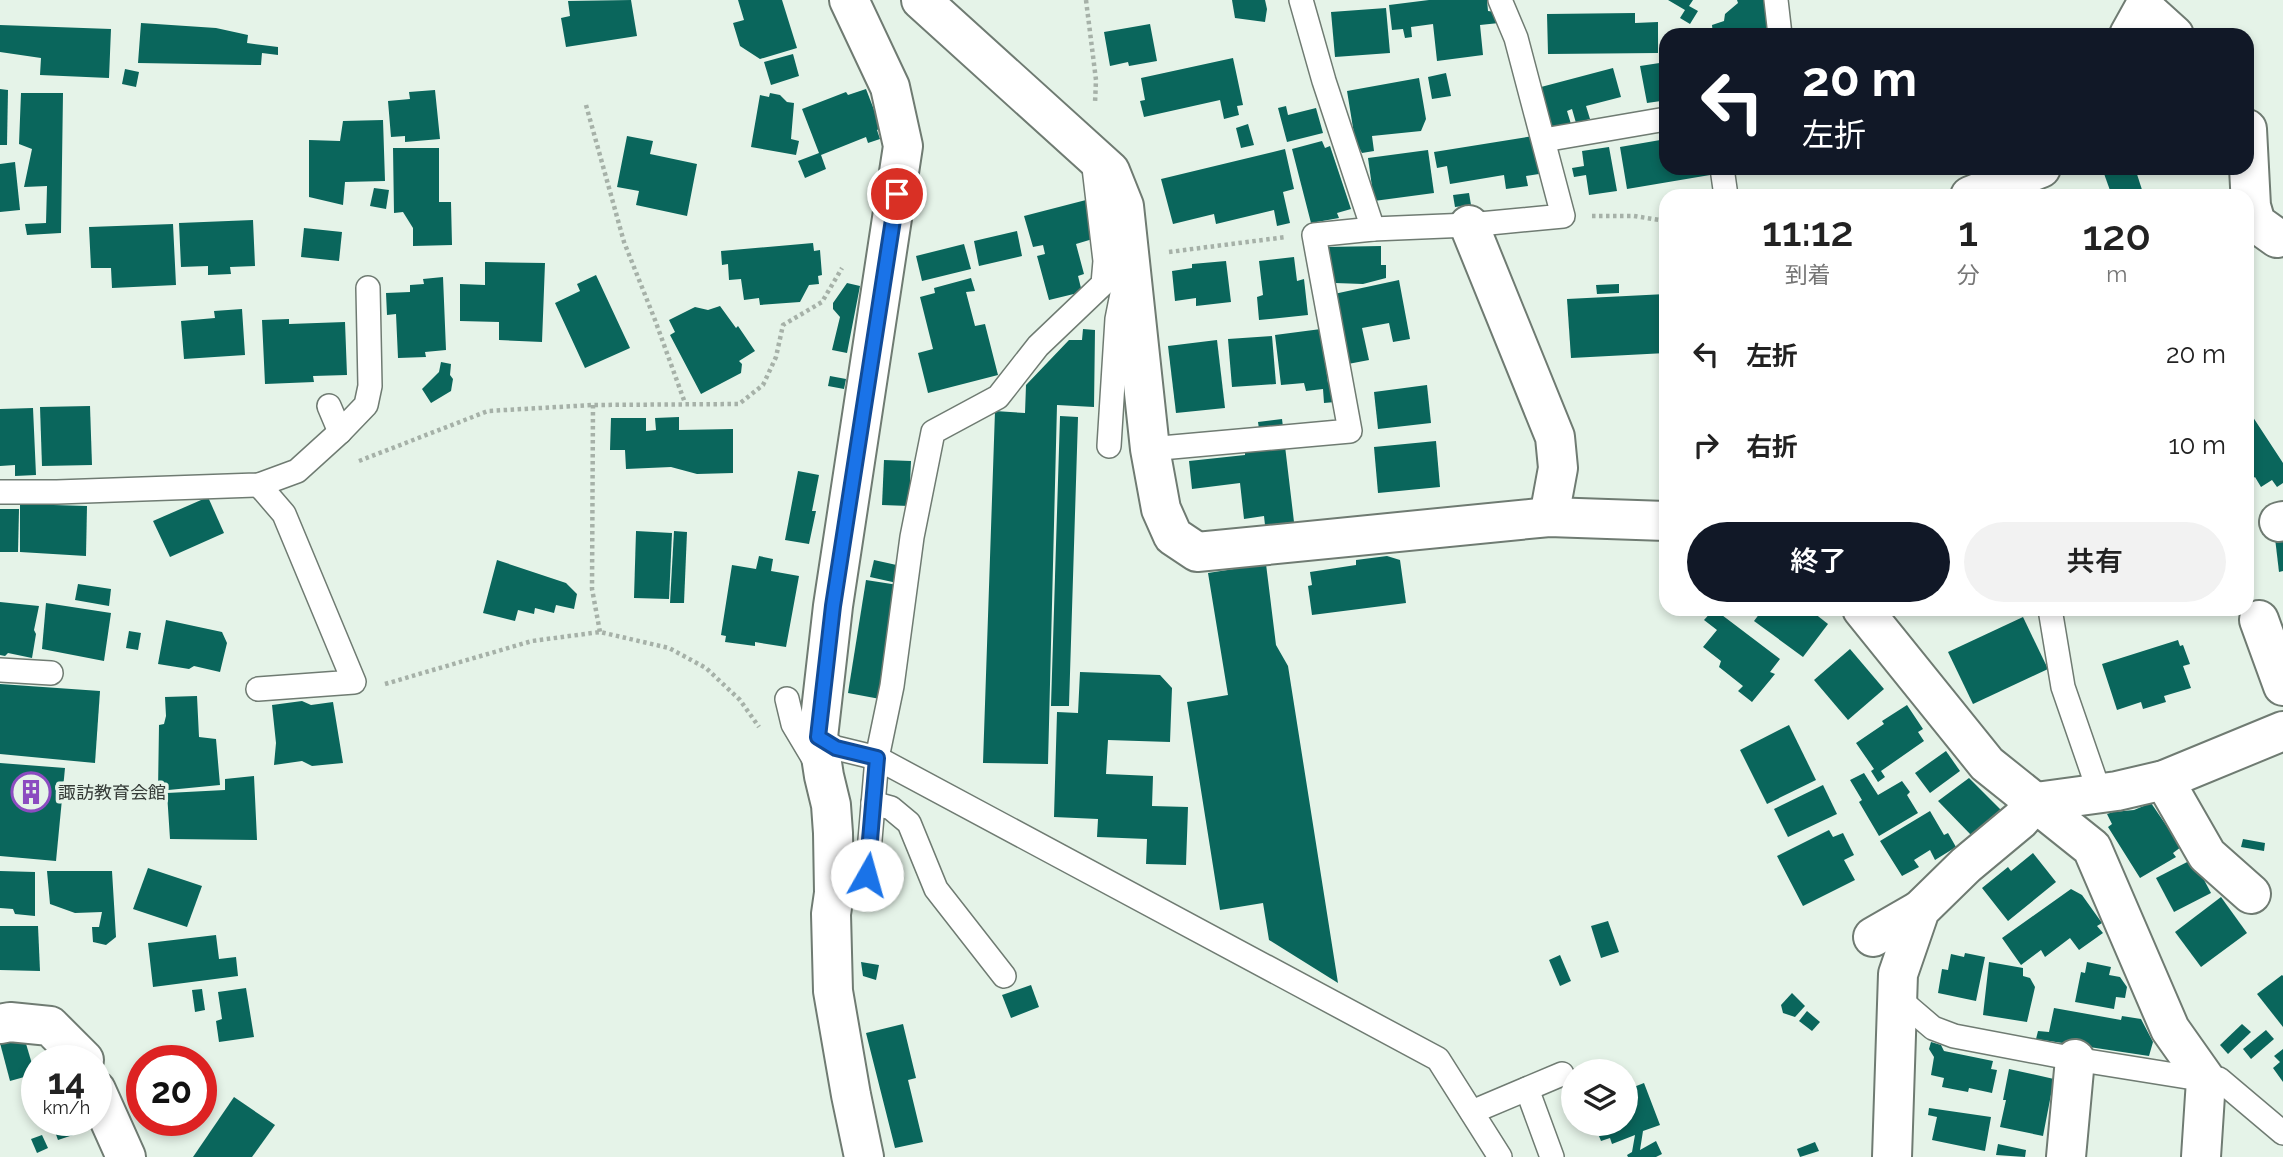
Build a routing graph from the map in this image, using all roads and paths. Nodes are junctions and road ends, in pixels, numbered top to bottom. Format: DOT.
graph roads {
  1 [pos="849,0"];
  2 [pos="921,0"];
  3 [pos="1086,0"];
  4 [pos="1301,0"];
  5 [pos="1500,0"];
  6 [pos="1776,0"];
  7 [pos="2137,14"];
  8 [pos="1779,28"];
  9 [pos="2162,28"];
  10 [pos="586,105"];
  11 [pos="1659,120"];
  12 [pos="1544,141"];
  13 [pos="1093,156"];
  14 [pos="2023,175"];
  15 [pos="1988,189"];
  16 [pos="1563,216"];
  17 [pos="2254,216"];
  18 [pos="1659,220"];
  19 [pos="1469,225"];
  20 [pos="1373,229"];
  21 [pos="1314,235"];
  22 [pos="2281,236"];
  23 [pos="1130,258"];
  24 [pos="843,267"];
  25 [pos="368,288"];
  26 [pos="685,403"];
  27 [pos="593,405"];
  28 [pos="329,406"];
  29 [pos="340,432"];
  30 [pos="1108,446"];
  31 [pos="1150,449"];
  32 [pos="353,463"];
  33 [pos="259,485"];
  34 [pos="0,492"];
  35 [pos="1549,517"];
  36 [pos="1659,521"];
  37 [pos="1869,616"];
  38 [pos="2051,616"];
  39 [pos="2259,620"];
  40 [pos="600,632"];
  41 [pos="0,670"];
  42 [pos="51,673"];
  43 [pos="354,682"];
  44 [pos="2283,686"];
  45 [pos="258,690"];
  46 [pos="787,699"];
  47 [pos="2283,731"];
  48 [pos="764,733"];
  49 [pos="818,737"];
  50 [pos="877,758"];
  51 [pos="824,776"];
  52 [pos="2164,779"];
  53 [pos="2100,794"];
  54 [pos="2036,802"];
  55 [pos="873,803"];
  56 [pos="834,893"];
  57 [pos="2251,894"];
  58 [pos="1920,910"];
  59 [pos="1872,937"];
  60 [pos="1004,976"];
  61 [pos="1898,998"];
  62 [pos="0,1024"];
  63 [pos="69,1045"];
  64 [pos="2075,1059"];
  65 [pos="1561,1074"];
  66 [pos="2206,1080"];
  67 [pos="1527,1089"];
  68 [pos="1472,1112"];
  69 [pos="112,1126"];
  70 [pos="2283,1133"];
  71 [pos="126,1157"];
  72 [pos="864,1157"];
  73 [pos="1500,1157"];
  74 [pos="1552,1157"];
  75 [pos="1892,1157"];
  76 [pos="2066,1157"];
  77 [pos="2201,1157"];
  1 -- 49 [label="street"];
  2 -- 13 [label="street"];
  3 -- 13 [label="path"];
  4 -- 20 [label="lane"];
  5 -- 12 [label="lane"];
  6 -- 8 [label="lane"];
  7 -- 9 [label="street"];
  10 -- 26 [label="path"];
  11 -- 12 [label="lane"];
  12 -- 16 [label="lane"];
  13 -- 23 [label="street"];
  13 -- 50 [label="lane"];
  14 -- 15 [label="street"];
  16 -- 18 [label="path"];
  16 -- 19 [label="lane"];
  17 -- 22 [label="street"];
  19 -- 20 [label="lane"];
  19 -- 35 [label="street"];
  20 -- 21 [label="lane"];
  21 -- 23 [label="path"];
  21 -- 31 [label="lane"];
  23 -- 30 [label="lane"];
  23 -- 31 [label="street"];
  24 -- 26 [label="path"];
  25 -- 29 [label="lane"];
  26 -- 27 [label="path"];
  27 -- 32 [label="path"];
  27 -- 40 [label="path"];
  28 -- 29 [label="lane"];
  29 -- 33 [label="lane"];
  31 -- 35 [label="street"];
  33 -- 34 [label="lane"];
  33 -- 43 [label="lane"];
  35 -- 36 [label="street"];
  37 -- 54 [label="street"];
  38 -- 53 [label="lane"];
  39 -- 44 [label="street"];
  40 -- 43 [label="path"];
  40 -- 48 [label="path"];
  41 -- 42 [label="lane"];
  43 -- 45 [label="lane"];
  46 -- 51 [label="lane"];
  47 -- 52 [label="street"];
  49 -- 50 [label="lane"];
  49 -- 51 [label="street"];
  50 -- 55 [label="lane"];
  50 -- 68 [label="lane"];
  51 -- 56 [label="street"];
  52 -- 53 [label="street"];
  52 -- 57 [label="street"];
  53 -- 54 [label="street"];
  54 -- 58 [label="street"];
  54 -- 66 [label="street"];
  55 -- 56 [label="lane"];
  55 -- 60 [label="lane"];
  56 -- 72 [label="street"];
  58 -- 59 [label="street"];
  58 -- 61 [label="street"];
  61 -- 64 [label="lane"];
  61 -- 75 [label="street"];
  62 -- 63 [label="street"];
  64 -- 66 [label="lane"];
  64 -- 76 [label="street"];
  65 -- 67 [label="lane"];
  66 -- 70 [label="lane"];
  66 -- 77 [label="street"];
  67 -- 68 [label="lane"];
  67 -- 74 [label="lane"];
  68 -- 73 [label="lane"];
  69 -- 71 [label="street"];
}
